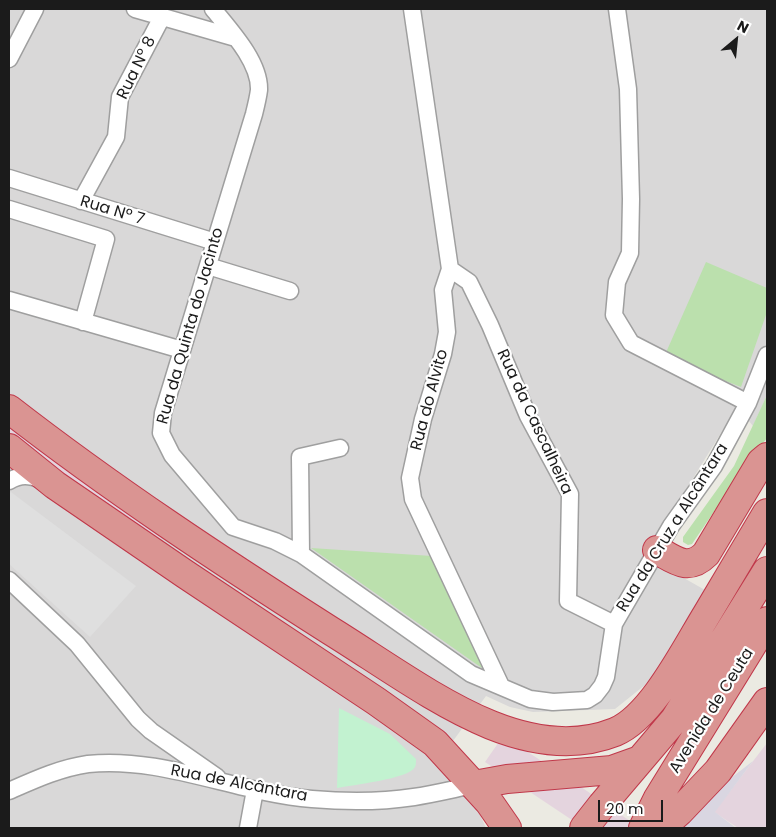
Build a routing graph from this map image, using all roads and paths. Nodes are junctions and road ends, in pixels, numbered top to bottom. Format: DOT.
graph roads {
  1 [pos="35,9"];
  2 [pos="136,9"];
  3 [pos="213,9"];
  4 [pos="412,9"];
  5 [pos="617,9"];
  6 [pos="162,17"];
  7 [pos="236,38"];
  8 [pos="9,59"];
  9 [pos="9,178"];
  10 [pos="81,201"];
  11 [pos="9,209"];
  12 [pos="215,242"];
  13 [pos="208,266"];
  14 [pos="450,269"];
  15 [pos="290,291"];
  16 [pos="9,300"];
  17 [pos="83,322"];
  18 [pos="182,350"];
  19 [pos="767,355"];
  20 [pos="748,404"];
  21 [pos="9,409"];
  22 [pos="9,448"];
  23 [pos="340,448"];
  24 [pos="762,469"];
  25 [pos="9,480"];
  26 [pos="55,485"];
  27 [pos="767,513"];
  28 [pos="657,550"];
  29 [pos="301,554"];
  30 [pos="767,571"];
  31 [pos="9,580"];
  32 [pos="767,621"];
  33 [pos="614,624"];
  34 [pos="501,686"];
  35 [pos="767,702"];
  36 [pos="640,760"];
  37 [pos="474,785"];
  38 [pos="247,788"];
  39 [pos="9,791"];
  40 [pos="248,828"];
  41 [pos="507,828"];
  42 [pos="584,828"];
  43 [pos="643,828"];
  44 [pos="661,828"];
  1 -- 8 [label="street"];
  2 -- 6 [label="street"];
  3 -- 7 [label="street, Rua da Quinta do Jacinto"];
  4 -- 14 [label="street, Rua do Alvito"];
  5 -- 20 [label="street"];
  6 -- 7 [label="street"];
  6 -- 10 [label="street, Rua Nº 8"];
  7 -- 12 [label="street, Rua da Quinta do Jacinto"];
  9 -- 10 [label="street, Rua Nº 7"];
  10 -- 12 [label="street, Rua Nº 7"];
  11 -- 17 [label="street"];
  12 -- 13 [label="street, Rua da Quinta do Jacinto"];
  13 -- 15 [label="street"];
  13 -- 18 [label="street, Rua da Quinta do Jacinto"];
  14 -- 33 [label="street, Rua da Cascalheira"];
  14 -- 34 [label="street, Rua do Alvito"];
  16 -- 17 [label="street"];
  17 -- 18 [label="street"];
  18 -- 29 [label="street, Rua da Quinta do Jacinto"];
  19 -- 20 [label="street, Rua da Cruz a Alcântara"];
  20 -- 28 [label="street, Rua da Cruz a Alcântara"];
  21 -- 27 [label="highway"];
  22 -- 26 [label="highway"];
  23 -- 29 [label="street"];
  24 -- 28 [label="highway"];
  25 -- 26 [label="street"];
  26 -- 37 [label="highway"];
  28 -- 33 [label="street, Rua da Cruz a Alcântara"];
  29 -- 34 [label="street, Rua da Quinta do Jacinto"];
  30 -- 36 [label="highway, Avenida de Ceuta"];
  31 -- 38 [label="street"];
  32 -- 43 [label="highway, Avenida de Ceuta"];
  33 -- 34 [label="street, Rua da Cruz a Alcântara"];
  35 -- 44 [label="highway"];
  36 -- 37 [label="highway"];
  36 -- 42 [label="highway, Avenida de Ceuta"];
  37 -- 38 [label="street, Rua de Alcântara"];
  37 -- 41 [label="highway"];
  38 -- 39 [label="street, Rua de Alcântara"];
  38 -- 40 [label="street"];
}
